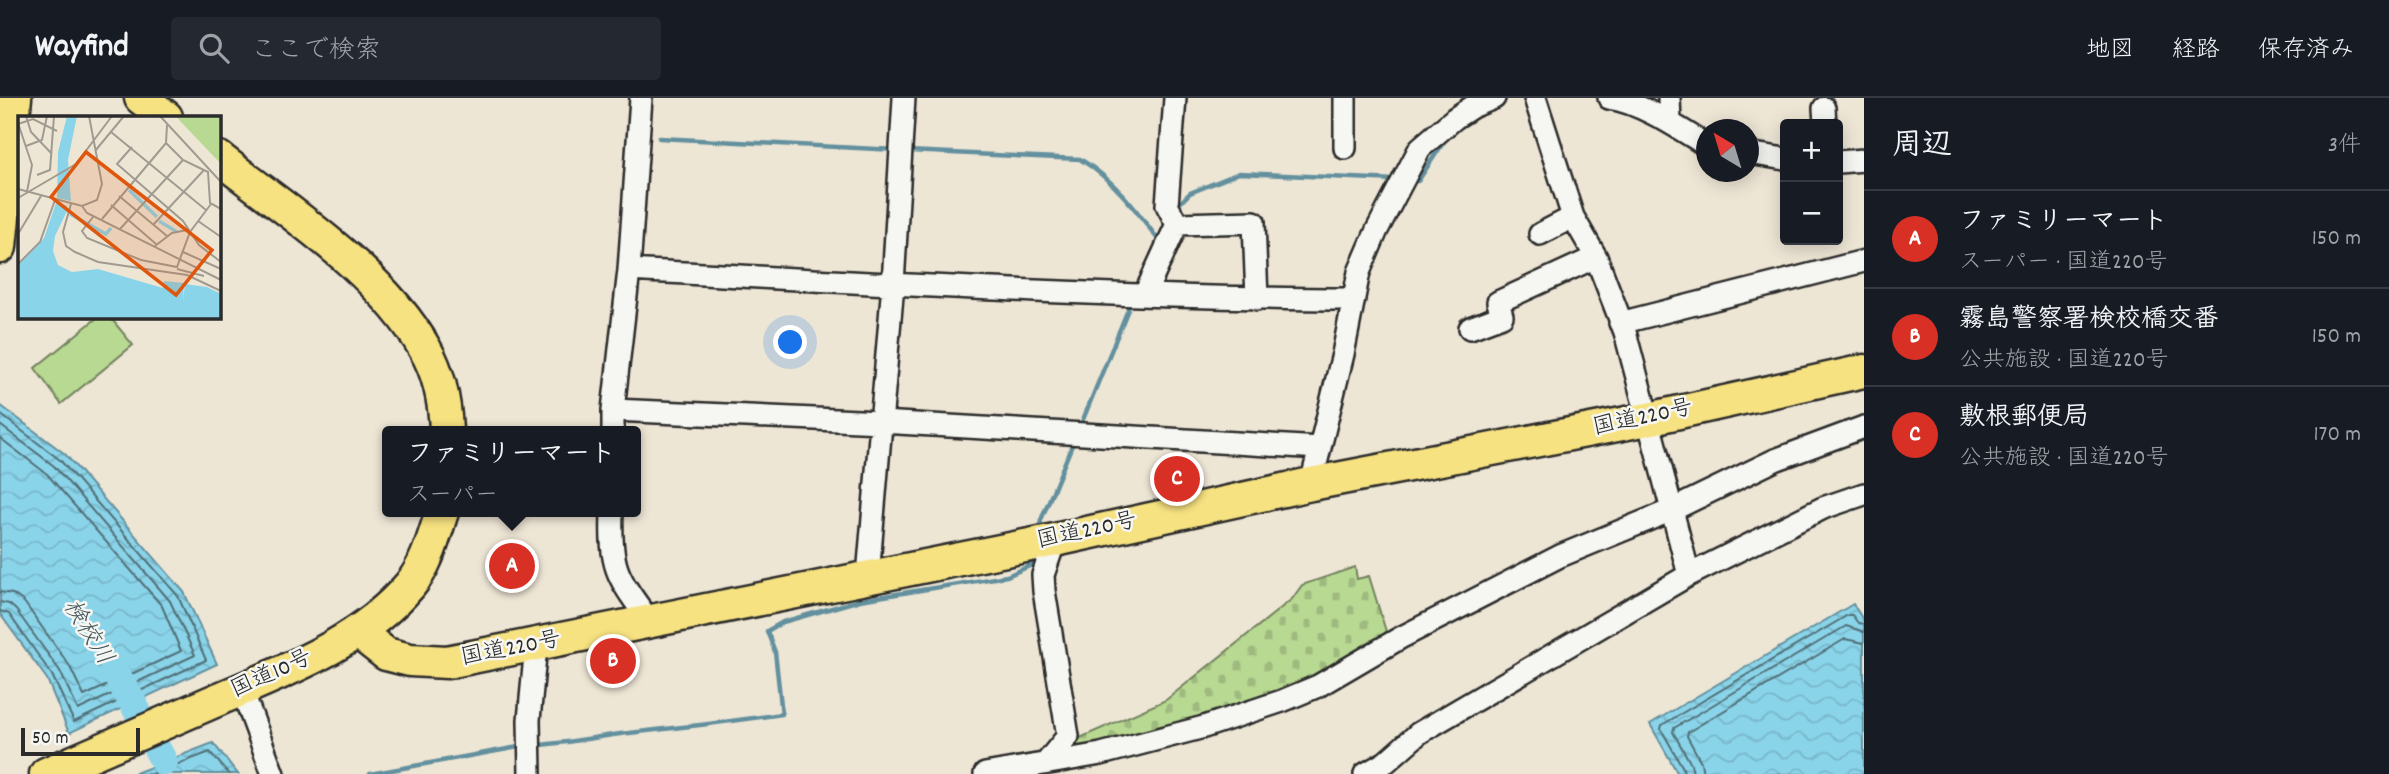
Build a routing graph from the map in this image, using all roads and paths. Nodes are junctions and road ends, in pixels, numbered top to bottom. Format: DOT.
graph roads {
  1 [pos="1,98"];
  2 [pos="15,98"];
  3 [pos="141,98"];
  4 [pos="641,98"];
  5 [pos="904,98"];
  6 [pos="1175,98"];
  7 [pos="1345,98"];
  8 [pos="1494,98"];
  9 [pos="1535,98"];
  10 [pos="1609,98"];
  11 [pos="1669,98"];
  12 [pos="0,108"];
  13 [pos="165,116"];
  14 [pos="1670,122"];
  15 [pos="1696,139"];
  16 [pos="1345,148"];
  17 [pos="1759,155"];
  18 [pos="1780,158"];
  19 [pos="220,159"];
  20 [pos="1864,160"];
  21 [pos="1843,162"];
  22 [pos="1573,217"];
  23 [pos="1177,224"];
  24 [pos="1540,234"];
  25 [pos="0,247"];
  26 [pos="1596,257"];
  27 [pos="1864,261"];
  28 [pos="629,270"];
  29 [pos="893,284"];
  30 [pos="1145,294"];
  31 [pos="1257,299"];
  32 [pos="1354,299"];
  33 [pos="1620,323"];
  34 [pos="1470,328"];
  35 [pos="1864,371"];
  36 [pos="612,410"];
  37 [pos="1648,419"];
  38 [pos="881,422"];
  39 [pos="445,426"];
  40 [pos="613,426"];
  41 [pos="1864,427"];
  42 [pos="1320,448"];
  43 [pos="1311,484"];
  44 [pos="1864,494"];
  45 [pos="1672,510"];
  46 [pos="441,517"];
  47 [pos="612,517"];
  48 [pos="1055,540"];
  49 [pos="868,576"];
  50 [pos="1689,576"];
  51 [pos="650,622"];
  52 [pos="358,632"];
  53 [pos="536,645"];
  54 [pos="236,692"];
  55 [pos="1046,763"];
  56 [pos="62,769"];
  57 [pos="272,771"];
  58 [pos="530,774"];
  59 [pos="985,774"];
  60 [pos="1364,774"];
  1 -- 12 [label="highway"];
  2 -- 25 [label="highway"];
  3 -- 13 [label="highway"];
  4 -- 28 [label="street"];
  5 -- 29 [label="street"];
  6 -- 23 [label="street"];
  7 -- 16 [label="street"];
  8 -- 32 [label="street"];
  9 -- 22 [label="street"];
  10 -- 14 [label="street"];
  11 -- 14 [label="street"];
  14 -- 15 [label="street"];
  17 -- 18 [label="street"];
  19 -- 39 [label="highway"];
  20 -- 21 [label="street"];
  22 -- 24 [label="street"];
  22 -- 26 [label="street"];
  23 -- 30 [label="street"];
  23 -- 31 [label="street"];
  26 -- 33 [label="street"];
  26 -- 34 [label="street"];
  27 -- 33 [label="street"];
  28 -- 29 [label="street"];
  28 -- 36 [label="street"];
  29 -- 30 [label="street"];
  29 -- 38 [label="street"];
  30 -- 31 [label="street"];
  31 -- 32 [label="street"];
  32 -- 42 [label="street"];
  33 -- 37 [label="street"];
  35 -- 37 [label="highway, 国道220号"];
  36 -- 38 [label="street"];
  36 -- 40 [label="street"];
  37 -- 43 [label="highway, 国道220号"];
  37 -- 45 [label="street"];
  38 -- 42 [label="street"];
  38 -- 49 [label="street"];
  41 -- 45 [label="street"];
  42 -- 43 [label="street"];
  43 -- 48 [label="highway, 国道220号"];
  44 -- 50 [label="street"];
  45 -- 50 [label="street"];
  45 -- 55 [label="street"];
  46 -- 52 [label="highway, 国道10号"];
  47 -- 51 [label="street"];
  48 -- 49 [label="highway, 国道220号"];
  48 -- 55 [label="street"];
  49 -- 51 [label="highway, 国道220号"];
  50 -- 60 [label="street"];
  51 -- 53 [label="highway, 国道220号"];
  52 -- 53 [label="highway, 国道220号"];
  52 -- 54 [label="highway, 国道10号"];
  53 -- 58 [label="street"];
  54 -- 56 [label="highway, 国道10号"];
  54 -- 57 [label="street"];
  55 -- 59 [label="street"];
}
